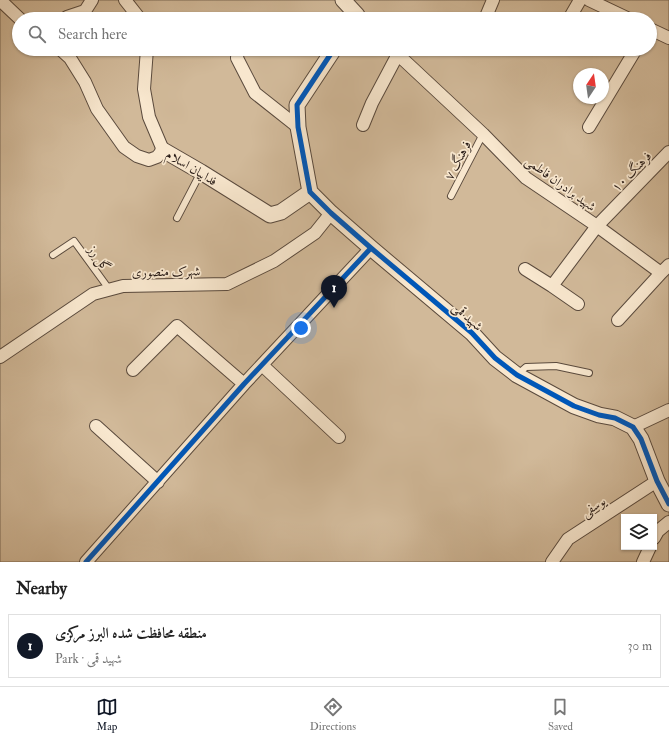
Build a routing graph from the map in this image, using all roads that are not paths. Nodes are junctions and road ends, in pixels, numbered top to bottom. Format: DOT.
graph roads {
  1 [pos="0,0"];
  2 [pos="92,0"];
  3 [pos="125,0"];
  4 [pos="343,0"];
  5 [pos="493,0"];
  6 [pos="580,0"];
  7 [pos="589,0"];
  8 [pos="608,4"];
  9 [pos="13,12"];
  10 [pos="85,12"];
  11 [pos="134,12"];
  12 [pos="353,12"];
  13 [pos="487,12"];
  14 [pos="573,12"];
  15 [pos="619,12"];
  16 [pos="657,32"];
  17 [pos="669,38"];
  18 [pos="68,56"];
  19 [pos="146,56"];
  20 [pos="237,56"];
  21 [pos="329,56"];
  22 [pos="393,56"];
  23 [pos="399,56"];
  24 [pos="632,56"];
  25 [pos="363,125"];
  26 [pos="298,127"];
  27 [pos="589,127"];
  28 [pos="483,134"];
  29 [pos="163,150"];
  30 [pos="669,152"];
  31 [pos="201,172"];
  32 [pos="310,192"];
  33 [pos="451,196"];
  34 [pos="331,213"];
  35 [pos="177,218"];
  36 [pos="597,226"];
  37 [pos="371,248"];
  38 [pos="53,256"];
  39 [pos="525,269"];
  40 [pos="665,269"];
  41 [pos="552,286"];
  42 [pos="109,290"];
  43 [pos="578,304"];
  44 [pos="618,320"];
  45 [pos="0,357"];
  46 [pos="262,365"];
  47 [pos="133,370"];
  48 [pos="589,373"];
  49 [pos="517,375"];
  50 [pos="244,384"];
  51 [pos="669,410"];
  52 [pos="96,426"];
  53 [pos="633,427"];
  54 [pos="339,436"];
  55 [pos="657,481"];
  56 [pos="158,482"];
  57 [pos="669,504"];
  58 [pos="669,522"];
  59 [pos="657,533"];
  60 [pos="649,550"];
  61 [pos="86,562"];
  62 [pos="552,562"];
  63 [pos="643,562"];
  1 -- 9 [label="street"];
  2 -- 10 [label="street"];
  3 -- 11 [label="street"];
  4 -- 12 [label="street"];
  5 -- 13 [label="street"];
  6 -- 14 [label="street"];
  7 -- 8 [label="street"];
  8 -- 15 [label="street"];
  16 -- 17 [label="street"];
  18 -- 29 [label="street"];
  19 -- 29 [label="street, فداییان اسلام"];
  20 -- 26 [label="street"];
  21 -- 26 [label="street"];
  22 -- 25 [label="street"];
  23 -- 28 [label="street, شهید برادران فاطمی"];
  24 -- 27 [label="street"];
  26 -- 32 [label="street"];
  28 -- 33 [label="lane, فرهنگ ۷"];
  28 -- 36 [label="street, شهید برادران فاطمی"];
  29 -- 31 [label="street, فداییان اسلام"];
  30 -- 36 [label="street, فرهنگ ۱۰"];
  31 -- 32 [label="street, فداییان اسلام"];
  31 -- 35 [label="lane"];
  32 -- 34 [label="street, شهید قمی"];
  34 -- 37 [label="street, شهید قمی"];
  34 -- 42 [label="street, شهرک منصوری"];
  36 -- 40 [label="street, شهید برادران فاطمی"];
  36 -- 41 [label="street, فرهنگ ۱۰"];
  37 -- 46 [label="street"];
  37 -- 49 [label="street, شهید قمی"];
  38 -- 42 [label="lane, گل رز"];
  39 -- 41 [label="street"];
  40 -- 44 [label="street"];
  41 -- 43 [label="street"];
  42 -- 45 [label="street, شهرک منصوری"];
  46 -- 50 [label="street"];
  46 -- 54 [label="street"];
  47 -- 50 [label="street"];
  48 -- 49 [label="lane"];
  49 -- 53 [label="street, شهید قمی"];
  50 -- 56 [label="street"];
  51 -- 53 [label="street"];
  52 -- 56 [label="street"];
  53 -- 55 [label="street"];
  55 -- 57 [label="street"];
  55 -- 62 [label="street, یوسفی"];
  56 -- 61 [label="street"];
  58 -- 59 [label="street"];
  60 -- 63 [label="street"];
}
